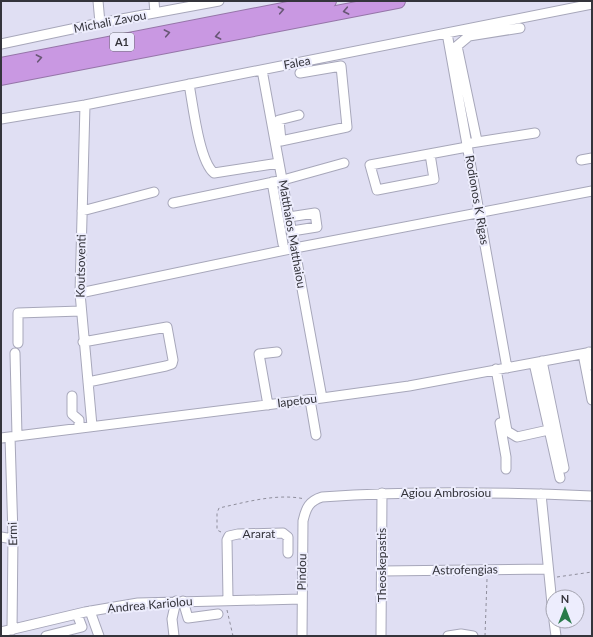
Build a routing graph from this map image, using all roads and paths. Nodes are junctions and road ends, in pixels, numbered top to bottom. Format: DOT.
graph roads {
  1 [pos="98,1"];
  2 [pos="154,1"];
  3 [pos="219,1"];
  4 [pos="329,1"];
  5 [pos="398,1"];
  6 [pos="592,4"];
  7 [pos="155,13"];
  8 [pos="100,23"];
  9 [pos="520,28"];
  10 [pos="447,33"];
  11 [pos="197,40"];
  12 [pos="1,44"];
  13 [pos="1,65"];
  14 [pos="262,70"];
  15 [pos="300,73"];
  16 [pos="1,78"];
  17 [pos="1,84"];
  18 [pos="189,84"];
  19 [pos="85,105"];
  20 [pos="299,115"];
  21 [pos="1,119"];
  22 [pos="535,133"];
  23 [pos="476,141"];
  24 [pos="278,142"];
  25 [pos="467,146"];
  26 [pos="430,154"];
  27 [pos="592,158"];
  28 [pos="581,160"];
  29 [pos="279,163"];
  30 [pos="344,163"];
  31 [pos="282,180"];
  32 [pos="272,182"];
  33 [pos="592,191"];
  34 [pos="154,192"];
  35 [pos="173,203"];
  36 [pos="82,211"];
  37 [pos="479,212"];
  38 [pos="289,217"];
  39 [pos="292,231"];
  40 [pos="284,244"];
  41 [pos="295,248"];
  42 [pos="80,293"];
  43 [pos="81,312"];
  44 [pos="83,342"];
  45 [pos="18,344"];
  46 [pos="277,352"];
  47 [pos="15,353"];
  48 [pos="588,353"];
  49 [pos="538,362"];
  50 [pos="592,365"];
  51 [pos="506,368"];
  52 [pos="493,370"];
  53 [pos="88,382"];
  54 [pos="72,396"];
  55 [pos="322,398"];
  56 [pos="310,400"];
  57 [pos="592,400"];
  58 [pos="268,405"];
  59 [pos="92,426"];
  60 [pos="79,428"];
  61 [pos="544,431"];
  62 [pos="316,435"];
  63 [pos="9,437"];
  64 [pos="506,469"];
  65 [pos="563,478"];
  66 [pos="382,493"];
  67 [pos="541,494"];
  68 [pos="592,496"];
  69 [pos="313,500"];
  70 [pos="229,536"];
  71 [pos="1,537"];
  72 [pos="13,539"];
  73 [pos="288,553"];
  74 [pos="487,570"];
  75 [pos="382,571"];
  76 [pos="592,572"];
  77 [pos="548,574"];
  78 [pos="550,589"];
  79 [pos="302,599"];
  80 [pos="227,600"];
  81 [pos="180,601"];
  82 [pos="90,611"];
  83 [pos="77,614"];
  84 [pos="218,614"];
  85 [pos="12,630"];
  86 [pos="1,632"];
  87 [pos="46,636"];
  88 [pos="99,636"];
  89 [pos="174,636"];
  90 [pos="234,636"];
  91 [pos="302,636"];
  92 [pos="381,636"];
  93 [pos="448,636"];
  94 [pos="473,636"];
  95 [pos="485,636"];
  1 -- 8 [label="street"];
  2 -- 7 [label="street"];
  3 -- 7 [label="street, Michali Zavou"];
  13 -- 4 [label="highway, A1, one-way"];
  5 -- 11 [label="highway, A1, one-way"];
  6 -- 10 [label="street, Falea"];
  7 -- 8 [label="street, Michali Zavou"];
  8 -- 12 [label="street, Michali Zavou"];
  9 -- 23 [label="street"];
  10 -- 14 [label="street, Falea"];
  10 -- 25 [label="street, Rodionos K Rigas"];
  11 -- 16 [label="highway, A1"];
  11 -- 17 [label="highway"];
  14 -- 18 [label="street, Falea"];
  14 -- 24 [label="street, Matthaios Matthaiou"];
  15 -- 24 [label="street"];
  18 -- 19 [label="street, Falea"];
  18 -- 29 [label="street"];
  19 -- 21 [label="street, Falea"];
  19 -- 36 [label="street, Koutsoventi"];
  20 -- 24 [label="street"];
  22 -- 23 [label="street"];
  23 -- 25 [label="street"];
  24 -- 29 [label="street, Matthaios Matthaiou"];
  25 -- 26 [label="street"];
  25 -- 37 [label="street, Rodionos K Rigas"];
  26 -- 26 [label="street"];
  27 -- 28 [label="street"];
  29 -- 31 [label="street, Matthaios Matthaiou"];
  30 -- 31 [label="street"];
  31 -- 32 [label="street"];
  31 -- 38 [label="street, Matthaios Matthaiou"];
  32 -- 35 [label="street"];
  32 -- 40 [label="street"];
  33 -- 37 [label="street"];
  34 -- 36 [label="street"];
  36 -- 42 [label="street, Koutsoventi"];
  37 -- 41 [label="street"];
  37 -- 51 [label="street, Rodionos K Rigas"];
  38 -- 39 [label="street, Matthaios Matthaiou"];
  38 -- 39 [label="street"];
  39 -- 41 [label="street, Matthaios Matthaiou"];
  41 -- 42 [label="street"];
  41 -- 55 [label="street, Matthaios Matthaiou"];
  42 -- 43 [label="street, Koutsoventi"];
  43 -- 44 [label="street, Koutsoventi"];
  43 -- 45 [label="street"];
  44 -- 53 [label="street, Koutsoventi"];
  44 -- 53 [label="street"];
  46 -- 58 [label="street"];
  47 -- 63 [label="street, Ermi"];
  48 -- 49 [label="street, Iapetou"];
  48 -- 50 [label="street"];
  48 -- 57 [label="street"];
  49 -- 51 [label="street, Iapetou"];
  49 -- 65 [label="street"];
  51 -- 52 [label="street, Iapetou"];
  52 -- 55 [label="street, Iapetou"];
  52 -- 61 [label="street"];
  52 -- 64 [label="street"];
  53 -- 59 [label="street, Koutsoventi"];
  54 -- 60 [label="street"];
  55 -- 56 [label="street, Iapetou"];
  56 -- 58 [label="street, Iapetou"];
  56 -- 62 [label="street"];
  58 -- 59 [label="street, Iapetou"];
  59 -- 60 [label="street, Iapetou"];
  60 -- 63 [label="street, Iapetou"];
  63 -- 72 [label="street, Ermi"];
  66 -- 67 [label="street, Agiou Ambrosiou"];
  66 -- 69 [label="street, Agiou Ambrosiou"];
  66 -- 75 [label="street, Theoskepastis"];
  67 -- 68 [label="street, Agiou Ambrosiou"];
  67 -- 77 [label="street"];
  69 -- 70 [label="path"];
  69 -- 79 [label="street, Pindou"];
  70 -- 73 [label="street, Ararat"];
  70 -- 80 [label="street, Ararat"];
  71 -- 72 [label="street"];
  72 -- 85 [label="street, Ermi"];
  74 -- 75 [label="street, Astrofengias"];
  74 -- 77 [label="street, Astrofengias"];
  74 -- 95 [label="path"];
  75 -- 92 [label="street, Theoskepastis"];
  76 -- 77 [label="path"];
  77 -- 78 [label="street"];
  79 -- 80 [label="street, Andrea Kariolou"];
  79 -- 91 [label="street, Pindou"];
  80 -- 81 [label="street, Andrea Kariolou"];
  80 -- 90 [label="path"];
  81 -- 82 [label="street, Andrea Kariolou"];
  81 -- 84 [label="street"];
  81 -- 89 [label="street"];
  82 -- 83 [label="street, Andrea Kariolou"];
  82 -- 88 [label="street"];
  83 -- 85 [label="street, Andrea Kariolou"];
  83 -- 87 [label="street"];
  85 -- 86 [label="street, Andrea Kariolou"];
  93 -- 94 [label="street"];
}
